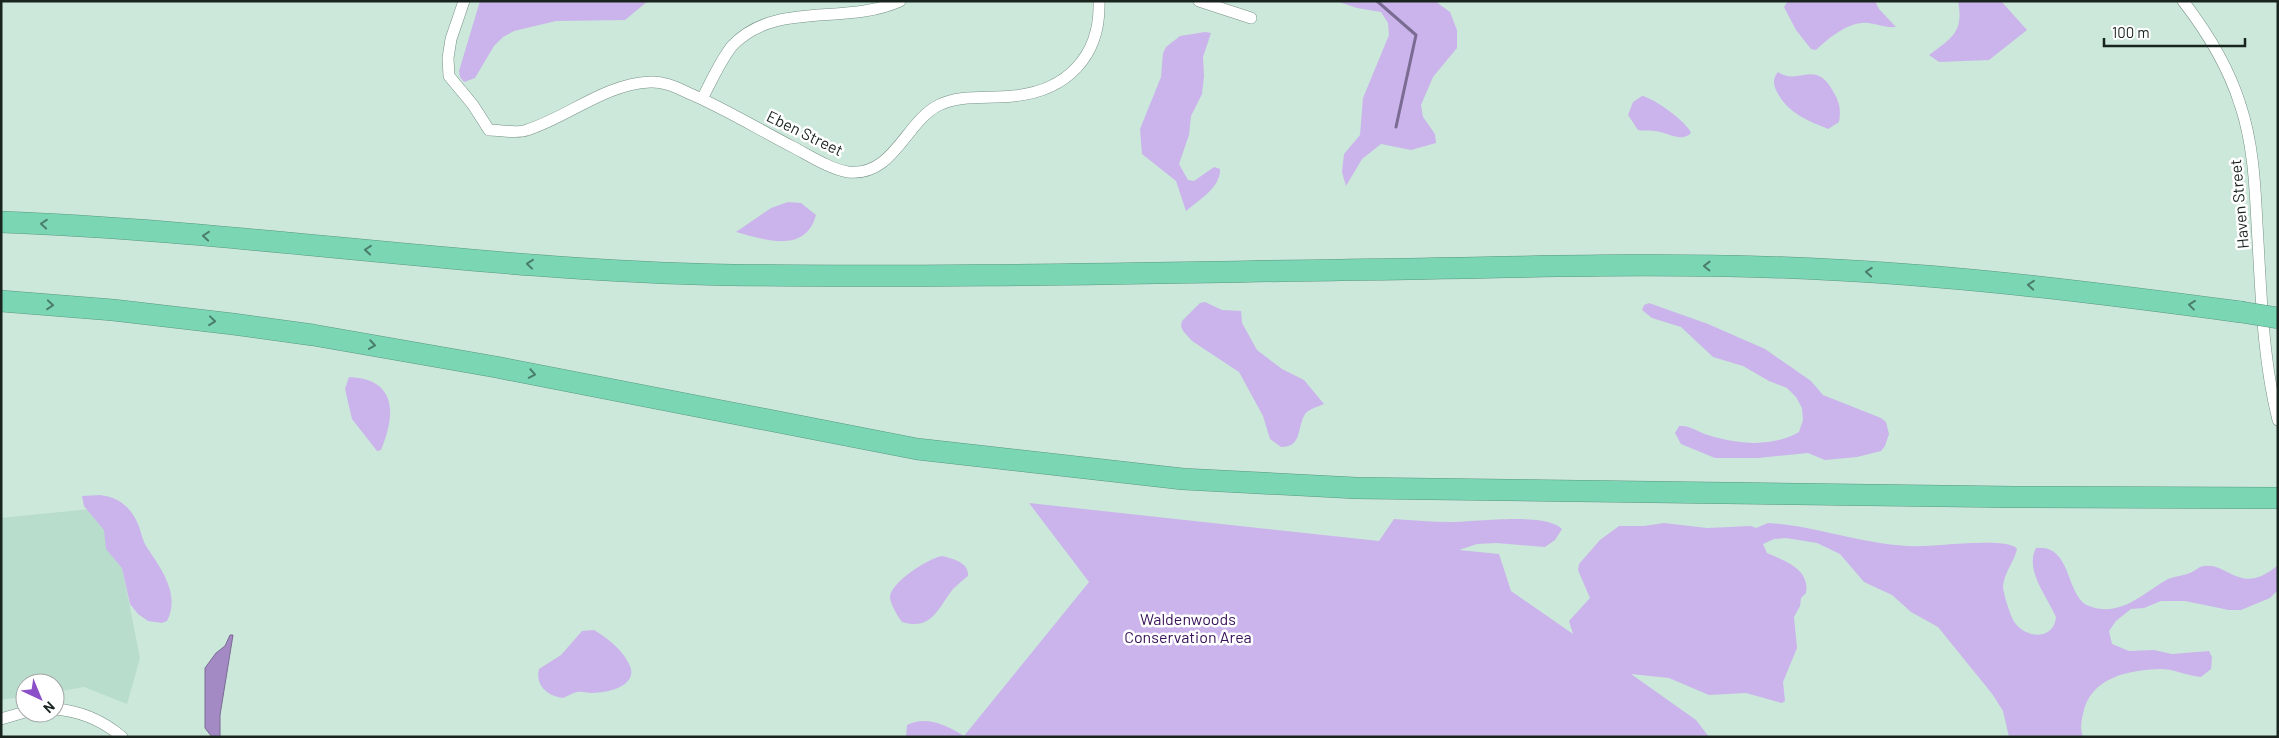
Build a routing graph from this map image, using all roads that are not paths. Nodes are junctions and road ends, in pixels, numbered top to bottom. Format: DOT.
graph roads {
  1 [pos="464,1"];
  2 [pos="900,1"];
  3 [pos="1099,1"];
  4 [pos="1199,1"];
  5 [pos="2183,1"];
  6 [pos="1251,18"];
  7 [pos="702,99"];
  8 [pos="1,222"];
  9 [pos="1,301"];
  10 [pos="2278,318"];
  11 [pos="2278,420"];
  12 [pos="2275,498"];
  13 [pos="65,711"];
  14 [pos="15,715"];
  15 [pos="1,719"];
  16 [pos="122,737"];
  1 -- 7 [label="street, Eben Street"];
  2 -- 7 [label="street"];
  3 -- 7 [label="street, Eben Street"];
  4 -- 6 [label="street"];
  5 -- 11 [label="street, Haven Street"];
  10 -- 8 [label="highway, one-way, bridge"];
  9 -- 12 [label="highway, one-way"];
  13 -- 16 [label="street"];
  14 -- 15 [label="street"];
}
